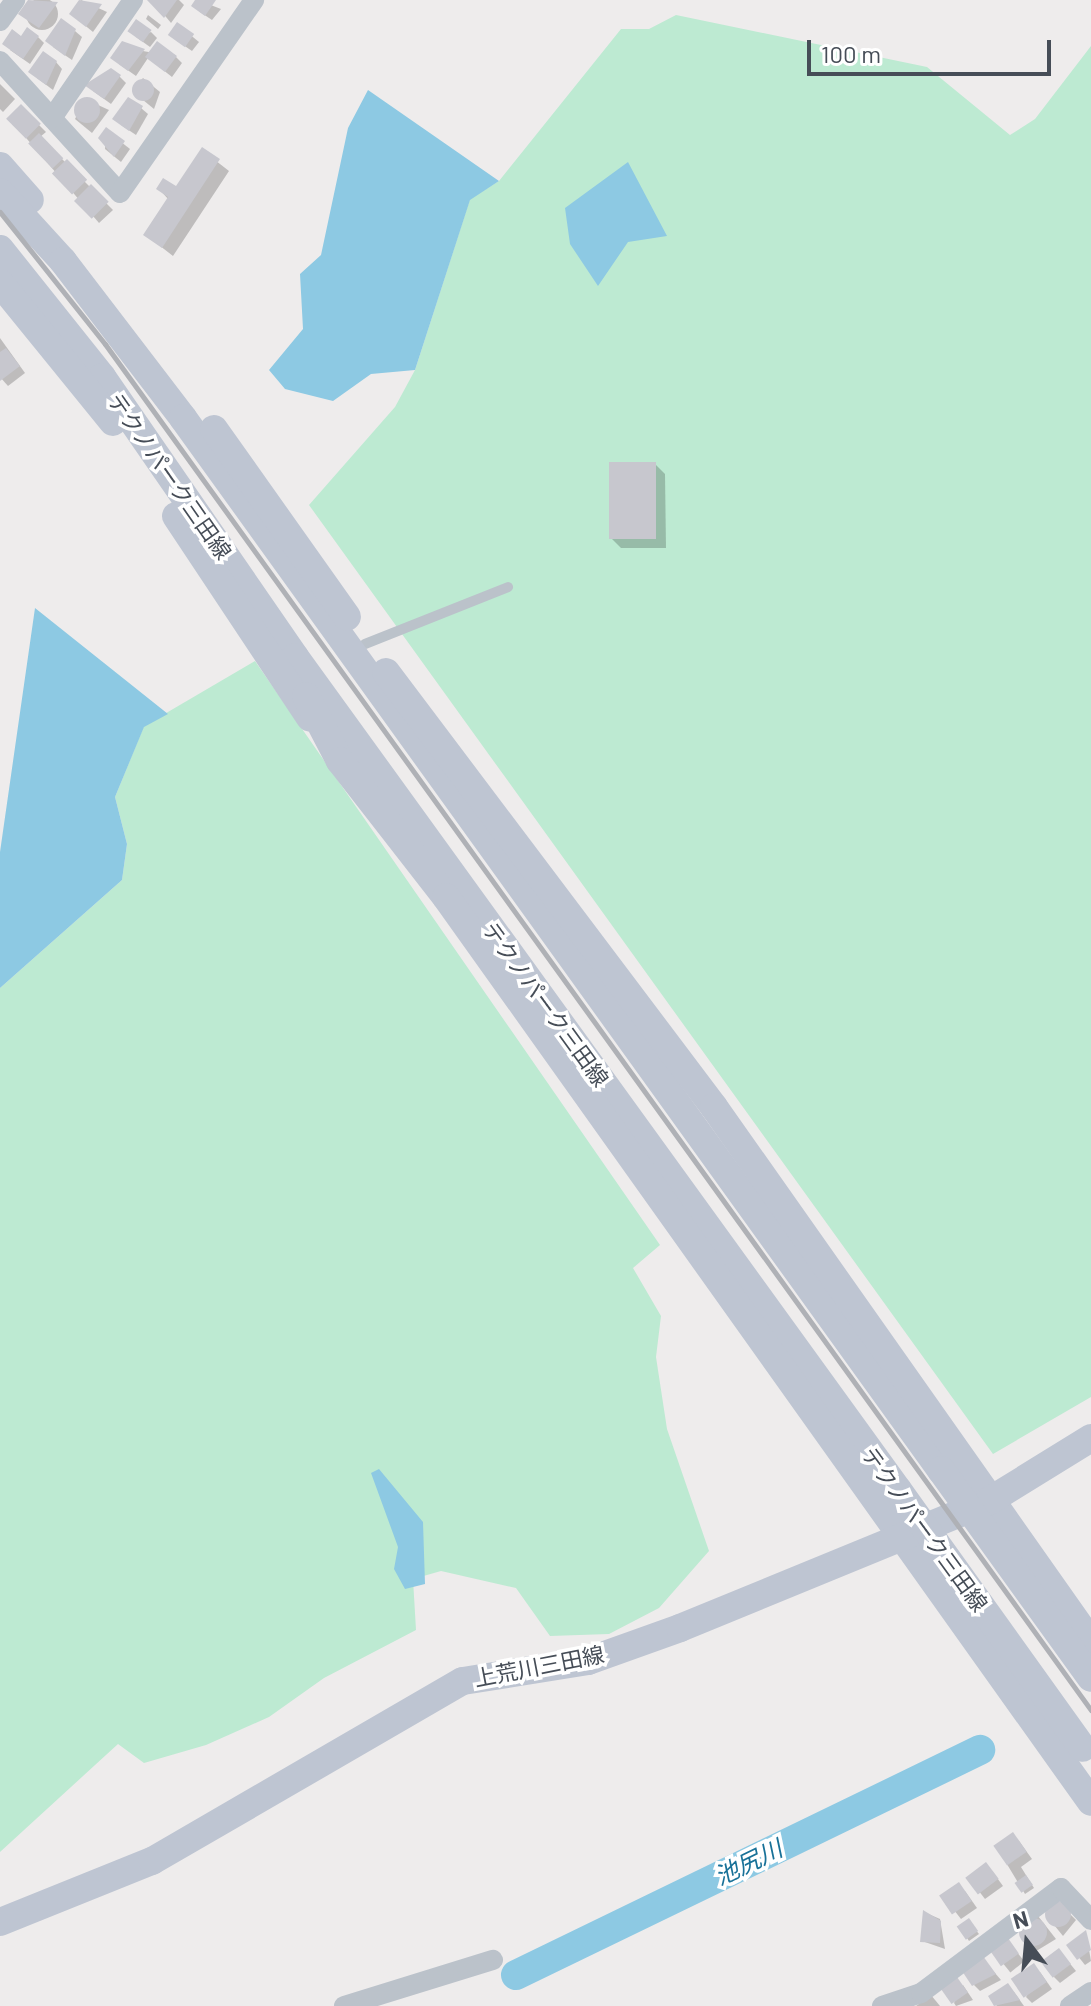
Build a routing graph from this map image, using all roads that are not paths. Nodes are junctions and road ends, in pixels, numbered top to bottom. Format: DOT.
graph roads {
  1 [pos="15,0"];
  2 [pos="133,0"];
  3 [pos="254,0"];
  4 [pos="0,21"];
  5 [pos="0,61"];
  6 [pos="52,118"];
  7 [pos="0,166"];
  8 [pos="0,192"];
  9 [pos="0,249"];
  10 [pos="0,283"];
  11 [pos="211,459"];
  12 [pos="508,587"];
  13 [pos="362,639"];
  14 [pos="295,657"];
  15 [pos="340,761"];
  16 [pos="1091,1438"];
  17 [pos="989,1501"];
  18 [pos="900,1541"];
  19 [pos="1091,1642"];
  20 [pos="1091,1678"];
  21 [pos="1087,1754"];
  22 [pos="1091,1802"];
  23 [pos="1091,1920"];
  24 [pos="0,1922"];
  25 [pos="493,1960"];
  26 [pos="1091,1992"];
  27 [pos="344,2006"];
  28 [pos="882,2006"];
  29 [pos="1070,2006"];
  1 -- 4 [label="street"];
  2 -- 6 [label="street"];
  3 -- 6 [label="street"];
  5 -- 6 [label="street"];
  7 -- 13 [label="main road"];
  8 -- 11 [label="main road, テクノパーク三田線"];
  9 -- 14 [label="main road, テクノパーク三田線"];
  10 -- 15 [label="main road"];
  11 -- 13 [label="main road"];
  11 -- 20 [label="main road, テクノパーク三田線, bridge"];
  12 -- 13 [label="lane"];
  13 -- 17 [label="main road"];
  14 -- 15 [label="main road"];
  14 -- 21 [label="main road, テクノパーク三田線, bridge"];
  15 -- 18 [label="main road"];
  16 -- 17 [label="main road, 上荒川三田線"];
  17 -- 18 [label="main road, 上荒川三田線"];
  17 -- 19 [label="main road"];
  18 -- 22 [label="main road"];
  18 -- 24 [label="main road, 上荒川三田線"];
  23 -- 28 [label="street"];
  25 -- 27 [label="street"];
  26 -- 29 [label="street"];
}
